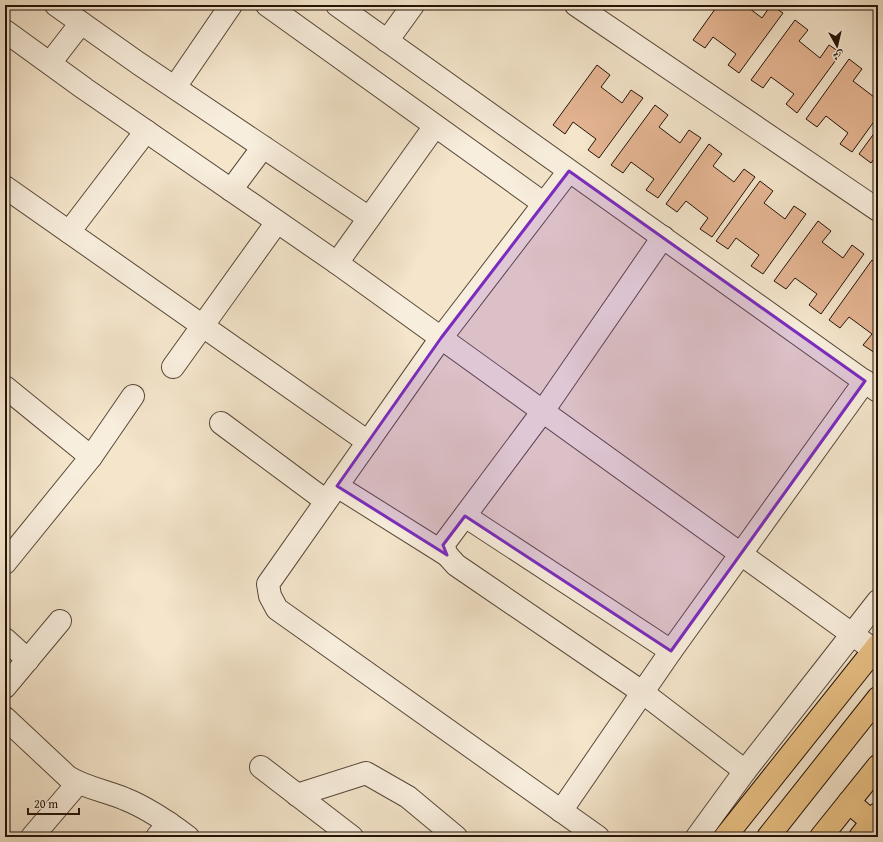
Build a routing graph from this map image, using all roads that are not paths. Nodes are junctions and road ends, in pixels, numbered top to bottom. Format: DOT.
graph roads {
  1 [pos="56,5"];
  2 [pos="231,5"];
  3 [pos="267,5"];
  4 [pos="337,5"];
  5 [pos="413,5"];
  6 [pos="576,5"];
  7 [pos="80,22"];
  8 [pos="9,41"];
  9 [pos="387,41"];
  10 [pos="50,63"];
  11 [pos="175,87"];
  12 [pos="435,126"];
  13 [pos="146,131"];
  14 [pos="263,147"];
  15 [pos="569,170"];
  16 [pos="5,187"];
  17 [pos="231,190"];
  18 [pos="544,203"];
  19 [pos="878,210"];
  20 [pos="369,218"];
  21 [pos="277,222"];
  22 [pos="69,232"];
  23 [pos="663,237"];
  24 [pos="337,263"];
  25 [pos="202,327"];
  26 [pos="441,338"];
  27 [pos="173,367"];
  28 [pos="871,386"];
  29 [pos="5,387"];
  30 [pos="133,396"];
  31 [pos="543,411"];
  32 [pos="221,423"];
  33 [pos="368,442"];
  34 [pos="91,456"];
  35 [pos="332,494"];
  36 [pos="465,516"];
  37 [pos="740,553"];
  38 [pos="447,555"];
  39 [pos="5,563"];
  40 [pos="878,601"];
  41 [pos="60,621"];
  42 [pos="853,634"];
  43 [pos="5,640"];
  44 [pos="876,647"];
  45 [pos="671,651"];
  46 [pos="28,660"];
  47 [pos="5,687"];
  48 [pos="642,692"];
  49 [pos="878,698"];
  50 [pos="5,718"];
  51 [pos="789,757"];
  52 [pos="878,766"];
  53 [pos="261,767"];
  54 [pos="745,771"];
  55 [pos="816,775"];
  56 [pos="78,783"];
  57 [pos="297,794"];
  58 [pos="849,802"];
  59 [pos="561,811"];
  60 [pos="870,824"];
  61 [pos="163,830"];
  62 [pos="32,837"];
  63 [pos="188,837"];
  64 [pos="352,837"];
  65 [pos="456,837"];
  66 [pos="598,837"];
  67 [pos="697,837"];
  68 [pos="725,837"];
  69 [pos="768,837"];
  70 [pos="821,837"];
  1 -- 7 [label="street"];
  2 -- 11 [label="street"];
  3 -- 12 [label="street"];
  4 -- 9 [label="street"];
  5 -- 9 [label="street"];
  6 -- 19 [label="street"];
  7 -- 10 [label="street"];
  7 -- 11 [label="street"];
  8 -- 10 [label="street"];
  9 -- 15 [label="street"];
  10 -- 13 [label="street"];
  11 -- 14 [label="street"];
  12 -- 18 [label="street"];
  12 -- 20 [label="street"];
  13 -- 17 [label="street"];
  13 -- 22 [label="street"];
  14 -- 17 [label="street"];
  14 -- 20 [label="street"];
  15 -- 18 [label="street"];
  15 -- 23 [label="street"];
  16 -- 22 [label="street"];
  17 -- 21 [label="street"];
  18 -- 26 [label="street"];
  20 -- 24 [label="street"];
  21 -- 24 [label="street"];
  21 -- 25 [label="street"];
  22 -- 25 [label="street"];
  23 -- 28 [label="street"];
  23 -- 31 [label="street"];
  24 -- 26 [label="street"];
  25 -- 27 [label="street"];
  25 -- 33 [label="street"];
  26 -- 31 [label="street"];
  26 -- 33 [label="street"];
  28 -- 37 [label="street"];
  29 -- 34 [label="street"];
  30 -- 34 [label="street"];
  31 -- 36 [label="street"];
  31 -- 37 [label="street"];
  32 -- 35 [label="street"];
  33 -- 35 [label="street"];
  34 -- 39 [label="street"];
  35 -- 38 [label="street"];
  35 -- 59 [label="street"];
  36 -- 38 [label="street"];
  36 -- 45 [label="street"];
  37 -- 42 [label="street"];
  37 -- 45 [label="street"];
  38 -- 48 [label="street"];
  40 -- 42 [label="street"];
  41 -- 46 [label="street"];
  42 -- 44 [label="street"];
  42 -- 54 [label="street"];
  43 -- 46 [label="street"];
  44 -- 51 [label="main road"];
  45 -- 48 [label="street"];
  46 -- 47 [label="street"];
  48 -- 54 [label="street"];
  48 -- 59 [label="street"];
  49 -- 55 [label="main road"];
  50 -- 56 [label="street"];
  51 -- 55 [label="main road"];
  51 -- 68 [label="main road"];
  52 -- 58 [label="main road"];
  53 -- 57 [label="street"];
  54 -- 67 [label="street"];
  55 -- 69 [label="main road"];
  56 -- 61 [label="street"];
  56 -- 62 [label="street"];
  57 -- 64 [label="street"];
  57 -- 65 [label="street"];
  58 -- 60 [label="main road"];
  58 -- 70 [label="main road"];
  59 -- 66 [label="street"];
  61 -- 63 [label="street"];
}
